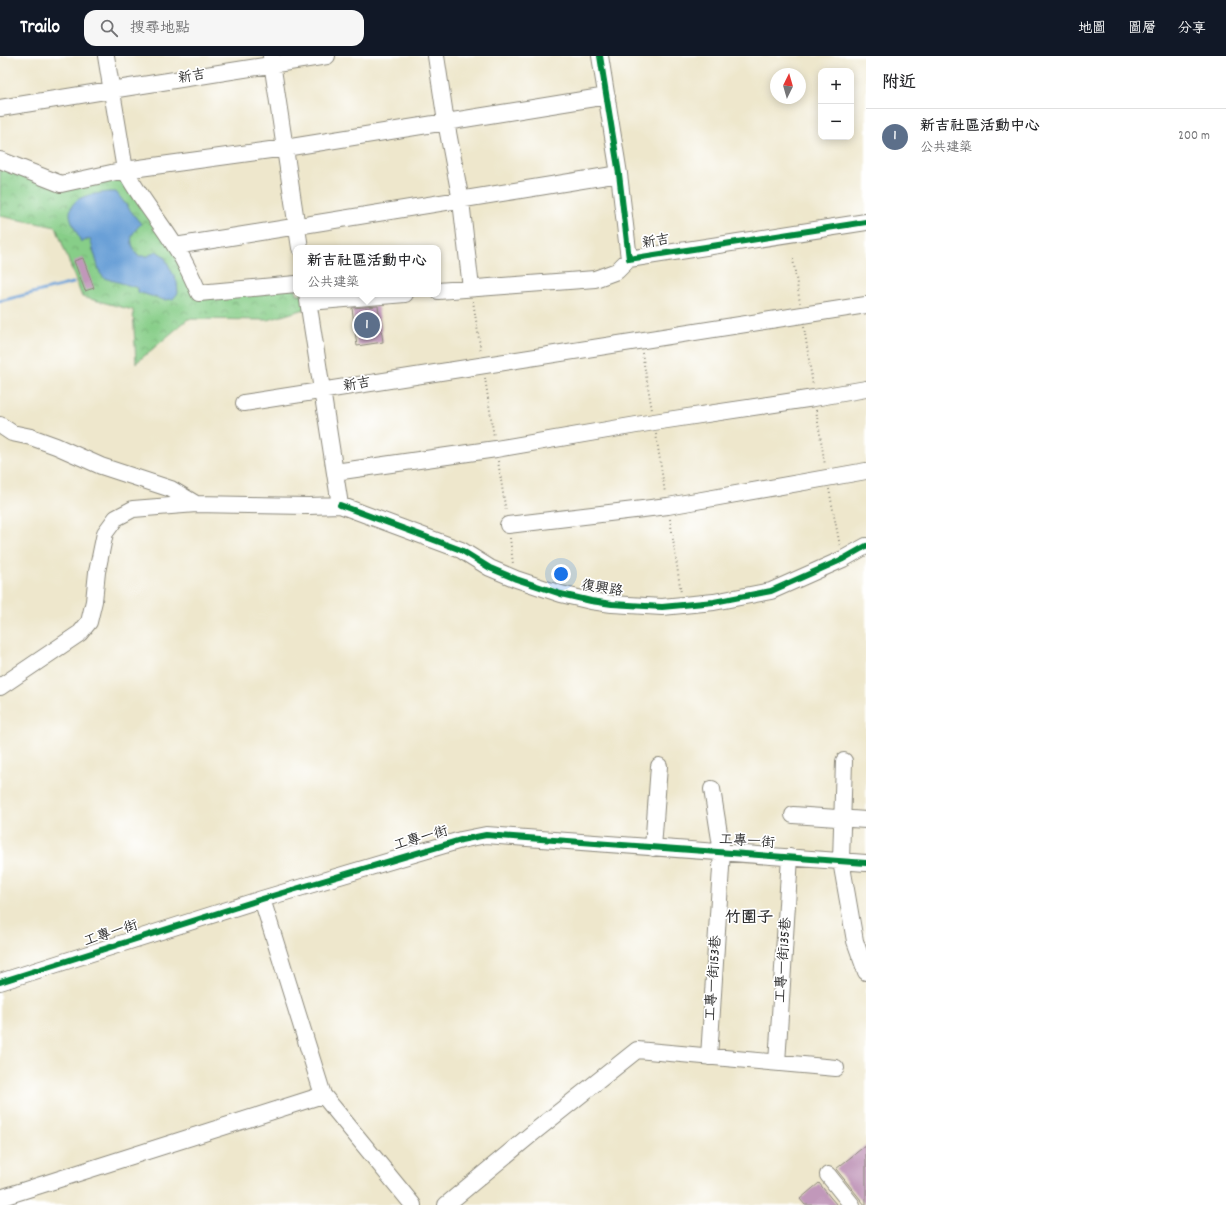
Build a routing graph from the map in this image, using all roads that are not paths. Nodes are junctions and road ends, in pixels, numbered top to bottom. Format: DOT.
graph roads {
  1 [pos="106,56"];
  2 [pos="328,56"];
  3 [pos="436,56"];
  4 [pos="600,56"];
  5 [pos="272,60"];
  6 [pos="111,90"];
  7 [pos="607,96"];
  8 [pos="0,108"];
  9 [pos="446,122"];
  10 [pos="285,148"];
  11 [pos="0,160"];
  12 [pos="125,170"];
  13 [pos="619,174"];
  14 [pos="461,201"];
  15 [pos="866,222"];
  16 [pos="297,227"];
  17 [pos="300,245"];
  18 [pos="175,246"];
  19 [pos="629,259"];
  20 [pos="293,284"];
  21 [pos="471,288"];
  22 [pos="441,291"];
  23 [pos="332,297"];
  24 [pos="308,298"];
  25 [pos="866,305"];
  26 [pos="866,389"];
  27 [pos="322,391"];
  28 [pos="244,403"];
  29 [pos="0,425"];
  30 [pos="866,471"];
  31 [pos="335,472"];
  32 [pos="196,504"];
  33 [pos="340,505"];
  34 [pos="508,525"];
  35 [pos="866,546"];
  36 [pos="0,687"];
  37 [pos="844,761"];
  38 [pos="659,766"];
  39 [pos="712,789"];
  40 [pos="793,815"];
  41 [pos="842,818"];
  42 [pos="866,820"];
  43 [pos="653,848"];
  44 [pos="722,852"];
  45 [pos="790,857"];
  46 [pos="841,861"];
  47 [pos="866,863"];
  48 [pos="262,899"];
  49 [pos="860,941"];
  50 [pos="866,972"];
  51 [pos="0,982"];
  52 [pos="709,1057"];
  53 [pos="777,1063"];
  54 [pos="836,1068"];
  55 [pos="323,1096"];
  56 [pos="828,1175"];
  57 [pos="0,1198"];
  58 [pos="414,1205"];
  59 [pos="446,1205"];
  60 [pos="852,1205"];
  1 -- 6 [label="street"];
  2 -- 5 [label="street, 新吉"];
  3 -- 9 [label="street"];
  4 -- 7 [label="street, 新吉"];
  5 -- 6 [label="street, 新吉"];
  5 -- 10 [label="street"];
  6 -- 8 [label="street, 新吉"];
  6 -- 12 [label="street"];
  7 -- 9 [label="street"];
  7 -- 13 [label="street, 新吉"];
  9 -- 10 [label="street"];
  9 -- 14 [label="street"];
  10 -- 12 [label="street"];
  10 -- 16 [label="street"];
  11 -- 12 [label="street"];
  12 -- 18 [label="street"];
  13 -- 14 [label="street"];
  13 -- 19 [label="street, 新吉"];
  14 -- 16 [label="street"];
  14 -- 21 [label="street"];
  15 -- 19 [label="street, 新吉"];
  16 -- 17 [label="street"];
  16 -- 18 [label="street"];
  18 -- 20 [label="street"];
  19 -- 21 [label="street, 新吉"];
  21 -- 22 [label="street, 新吉"];
  23 -- 24 [label="street"];
  24 -- 27 [label="street"];
  25 -- 27 [label="street, 新吉"];
  26 -- 31 [label="street"];
  27 -- 28 [label="street, 新吉"];
  27 -- 31 [label="street"];
  29 -- 32 [label="street"];
  30 -- 34 [label="street"];
  31 -- 33 [label="street"];
  32 -- 33 [label="street"];
  32 -- 36 [label="street"];
  33 -- 35 [label="street, 復興路"];
  37 -- 41 [label="street"];
  38 -- 43 [label="street"];
  39 -- 44 [label="street, 工專一街153巷"];
  40 -- 41 [label="street"];
  41 -- 42 [label="street"];
  41 -- 46 [label="street"];
  43 -- 44 [label="street, 工專一街"];
  43 -- 48 [label="street, 工專一街"];
  44 -- 45 [label="street, 工專一街"];
  44 -- 52 [label="street, 工專一街153巷"];
  45 -- 46 [label="street, 工專一街"];
  45 -- 53 [label="street, 工專一街135巷"];
  46 -- 47 [label="street, 工專一街"];
  46 -- 49 [label="street"];
  48 -- 51 [label="street, 工專一街"];
  48 -- 55 [label="street"];
  49 -- 50 [label="street"];
  52 -- 53 [label="street"];
  52 -- 59 [label="street"];
  53 -- 54 [label="street"];
  55 -- 57 [label="street"];
  55 -- 58 [label="street"];
  56 -- 60 [label="street"];
}
